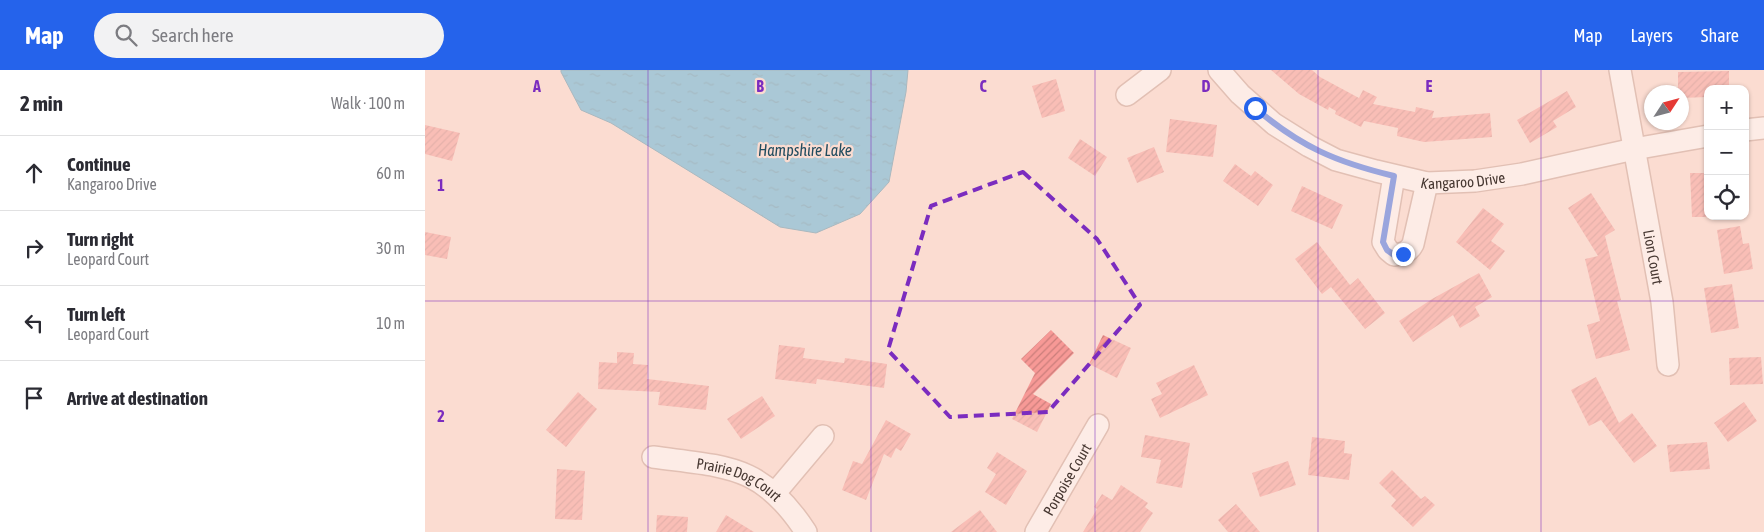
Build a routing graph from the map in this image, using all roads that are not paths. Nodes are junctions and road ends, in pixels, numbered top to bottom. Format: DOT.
graph roads {
  1 [pos="1160,70"];
  2 [pos="1219,70"];
  3 [pos="1620,70"];
  4 [pos="1127,95"];
  5 [pos="1764,128"];
  6 [pos="1749,130"];
  7 [pos="1704,137"];
  8 [pos="1634,150"];
  9 [pos="1394,176"];
  10 [pos="1427,183"];
  11 [pos="1669,365"];
  12 [pos="1097,425"];
  13 [pos="823,436"];
  14 [pos="653,457"];
  15 [pos="775,493"];
  16 [pos="806,532"];
  17 [pos="1036,532"];
  1 -- 4 [label="street"];
  2 -- 9 [label="street, Kangaroo Drive"];
  3 -- 8 [label="street, Lion Court"];
  5 -- 6 [label="street"];
  7 -- 8 [label="street, Kangaroo Drive"];
  8 -- 10 [label="street, Kangaroo Drive"];
  8 -- 11 [label="street, Lion Court"];
  9 -- 10 [label="street, Kangaroo Drive"];
  9 -- 10 [label="street"];
  12 -- 17 [label="street, Porpoise Court"];
  13 -- 15 [label="street"];
  14 -- 15 [label="street, Prairie Dog Court"];
  15 -- 16 [label="street, Prairie Dog Court"];
}
